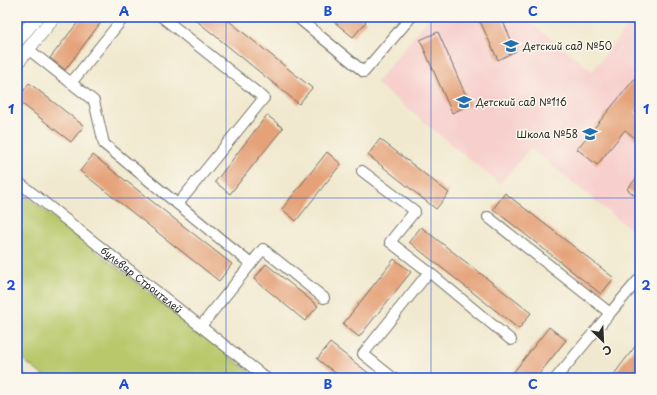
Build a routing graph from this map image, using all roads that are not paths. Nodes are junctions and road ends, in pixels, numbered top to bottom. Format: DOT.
graph roads {
  1 [pos="36,17"];
  2 [pos="54,17"];
  3 [pos="124,17"];
  4 [pos="162,17"];
  5 [pos="297,17"];
  6 [pos="410,17"];
  7 [pos="17,41"];
  8 [pos="28,49"];
  9 [pos="17,63"];
  10 [pos="71,83"];
  11 [pos="362,171"];
  12 [pos="17,181"];
  13 [pos="178,204"];
  14 [pos="488,217"];
  15 [pos="252,264"];
  16 [pos="429,272"];
  17 [pos="639,283"];
  18 [pos="324,298"];
  19 [pos="610,313"];
  20 [pos="201,326"];
  21 [pos="511,340"];
  22 [pos="17,375"];
  23 [pos="20,378"];
  24 [pos="266,378"];
  25 [pos="393,378"];
  26 [pos="556,378"];
  1 -- 7 [label="main road"];
  2 -- 8 [label="main road"];
  3 -- 10 [label="street"];
  4 -- 13 [label="street"];
  5 -- 6 [label="street"];
  8 -- 9 [label="main road"];
  8 -- 10 [label="street"];
  10 -- 13 [label="street"];
  11 -- 16 [label="street"];
  12 -- 20 [label="street, бульвар Строителей"];
  13 -- 15 [label="street"];
  14 -- 19 [label="street"];
  15 -- 18 [label="street"];
  15 -- 20 [label="street"];
  16 -- 21 [label="street"];
  16 -- 25 [label="street"];
  17 -- 19 [label="street"];
  19 -- 26 [label="street"];
  20 -- 24 [label="street, бульвар Строителей"];
  22 -- 23 [label="main road"];
}
